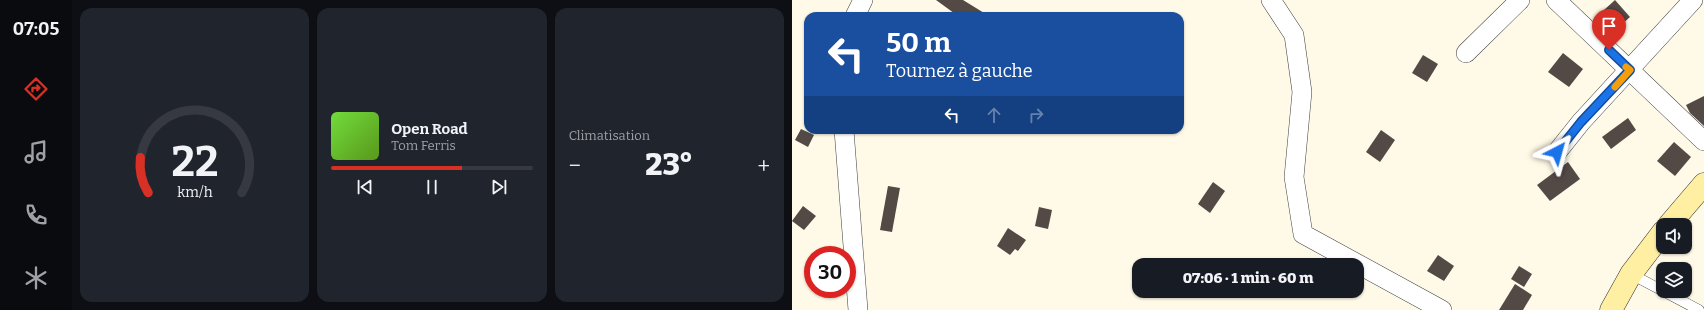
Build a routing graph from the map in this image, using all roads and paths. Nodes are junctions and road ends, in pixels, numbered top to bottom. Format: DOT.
graph roads {
  1 [pos="863,0"];
  2 [pos="1271,0"];
  3 [pos="1520,0"];
  4 [pos="1556,0"];
  5 [pos="1693,0"];
  6 [pos="858,12"];
  7 [pos="1466,53"];
  8 [pos="1630,70"];
  9 [pos="844,134"];
  10 [pos="1704,141"];
  11 [pos="1557,152"];
  12 [pos="1704,184"];
  13 [pos="1675,218"];
  14 [pos="1656,241"];
  15 [pos="1631,274"];
  16 [pos="858,310"];
  17 [pos="1442,310"];
  18 [pos="1611,310"];
  19 [pos="1699,310"];
  1 -- 6 [label="street"];
  2 -- 17 [label="street"];
  3 -- 7 [label="street"];
  4 -- 8 [label="street"];
  5 -- 8 [label="street"];
  8 -- 10 [label="street"];
  8 -- 11 [label="street"];
  9 -- 16 [label="street"];
  12 -- 13 [label="street"];
  14 -- 15 [label="street"];
  15 -- 18 [label="street"];
  15 -- 19 [label="lane"];
}
